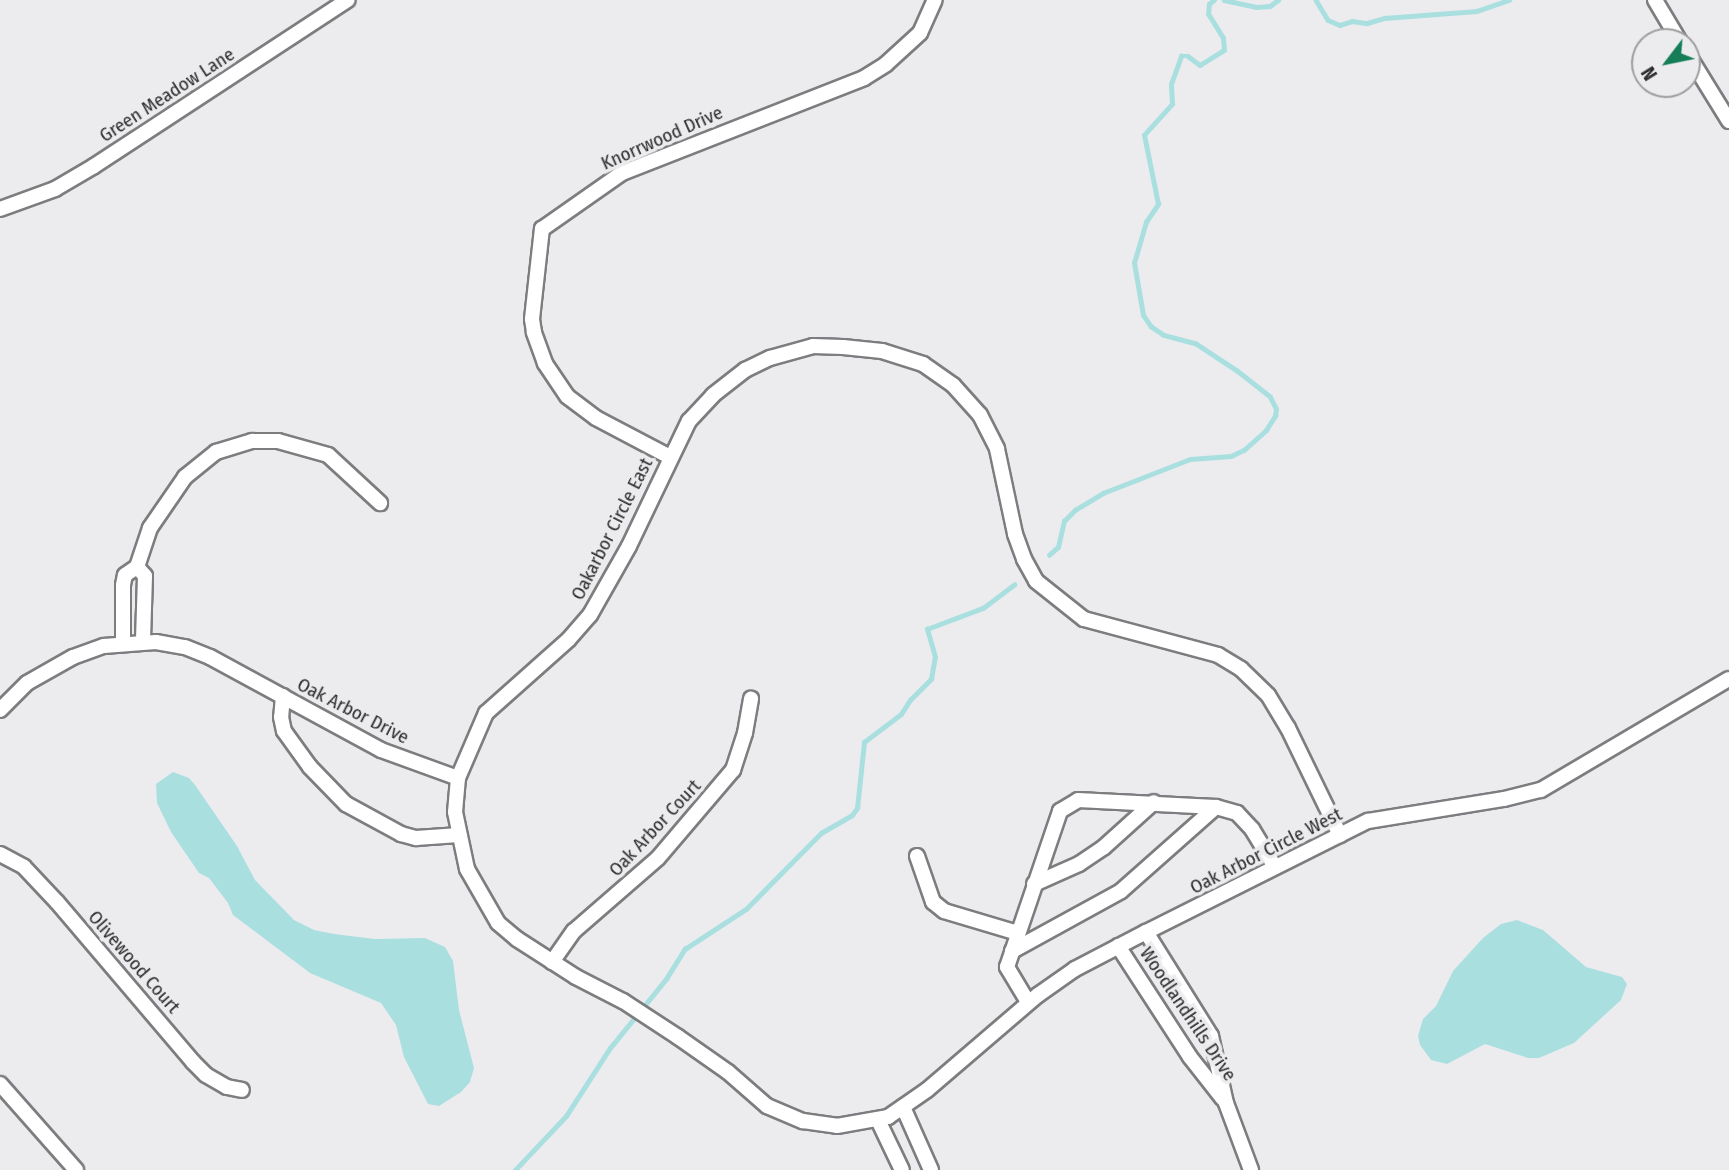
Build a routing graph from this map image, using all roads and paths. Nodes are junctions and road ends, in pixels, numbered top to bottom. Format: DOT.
graph roads {
  1 [pos="348,0"];
  2 [pos="935,0"];
  3 [pos="1656,0"];
  4 [pos="1672,28"];
  5 [pos="1701,76"];
  6 [pos="1729,121"];
  7 [pos="0,209"];
  8 [pos="670,457"];
  9 [pos="380,503"];
  10 [pos="137,567"];
  11 [pos="143,641"];
  12 [pos="123,642"];
  13 [pos="1729,679"];
  14 [pos="283,696"];
  15 [pos="751,699"];
  16 [pos="0,710"];
  17 [pos="458,778"];
  18 [pos="1154,802"];
  19 [pos="1216,807"];
  20 [pos="459,835"];
  21 [pos="1339,835"];
  22 [pos="0,854"];
  23 [pos="918,856"];
  24 [pos="1275,867"];
  25 [pos="1034,884"];
  26 [pos="1146,932"];
  27 [pos="1018,933"];
  28 [pos="1118,946"];
  29 [pos="1012,951"];
  30 [pos="552,962"];
  31 [pos="1028,1002"];
  32 [pos="0,1084"];
  33 [pos="242,1090"];
  34 [pos="1226,1103"];
  35 [pos="903,1107"];
  36 [pos="883,1118"];
  37 [pos="76,1170"];
  38 [pos="902,1170"];
  39 [pos="930,1170"];
  40 [pos="1251,1170"];
  1 -- 7 [label="street, Green Meadow Lane"];
  2 -- 8 [label="street, Knorrwood Drive"];
  3 -- 4 [label="street"];
  5 -- 6 [label="street"];
  8 -- 17 [label="street, Oakarbor Circle East"];
  8 -- 21 [label="street, Oakarbor Circle East"];
  9 -- 10 [label="street"];
  10 -- 11 [label="street"];
  10 -- 12 [label="street"];
  11 -- 12 [label="street, Oak Arbor Drive"];
  11 -- 14 [label="street, Oak Arbor Drive"];
  12 -- 16 [label="street, Oak Arbor Drive"];
  13 -- 21 [label="street, Oak Arbor Circle West"];
  14 -- 17 [label="street, Oak Arbor Drive"];
  14 -- 20 [label="street"];
  15 -- 30 [label="street, Oak Arbor Court"];
  17 -- 20 [label="street"];
  18 -- 19 [label="street"];
  18 -- 25 [label="street"];
  18 -- 25 [label="street"];
  19 -- 24 [label="street"];
  19 -- 29 [label="street"];
  20 -- 30 [label="street"];
  21 -- 24 [label="street, Oak Arbor Circle West"];
  22 -- 33 [label="street, Olivewood Court"];
  23 -- 27 [label="street"];
  24 -- 26 [label="street, Oak Arbor Circle West"];
  25 -- 27 [label="street"];
  26 -- 28 [label="street, Oak Arbor Circle West"];
  26 -- 34 [label="street, Woodlandhills Drive"];
  27 -- 29 [label="street"];
  28 -- 31 [label="street, Oak Arbor Circle West"];
  28 -- 34 [label="street, Woodlandhills Drive"];
  29 -- 31 [label="street"];
  30 -- 36 [label="street"];
  31 -- 35 [label="street, Oak Arbor Circle West"];
  32 -- 37 [label="street"];
  34 -- 40 [label="street, Woodlandhills Drive"];
  35 -- 36 [label="street, Oak Arbor Circle West"];
  35 -- 39 [label="street"];
  36 -- 38 [label="street"];
}
